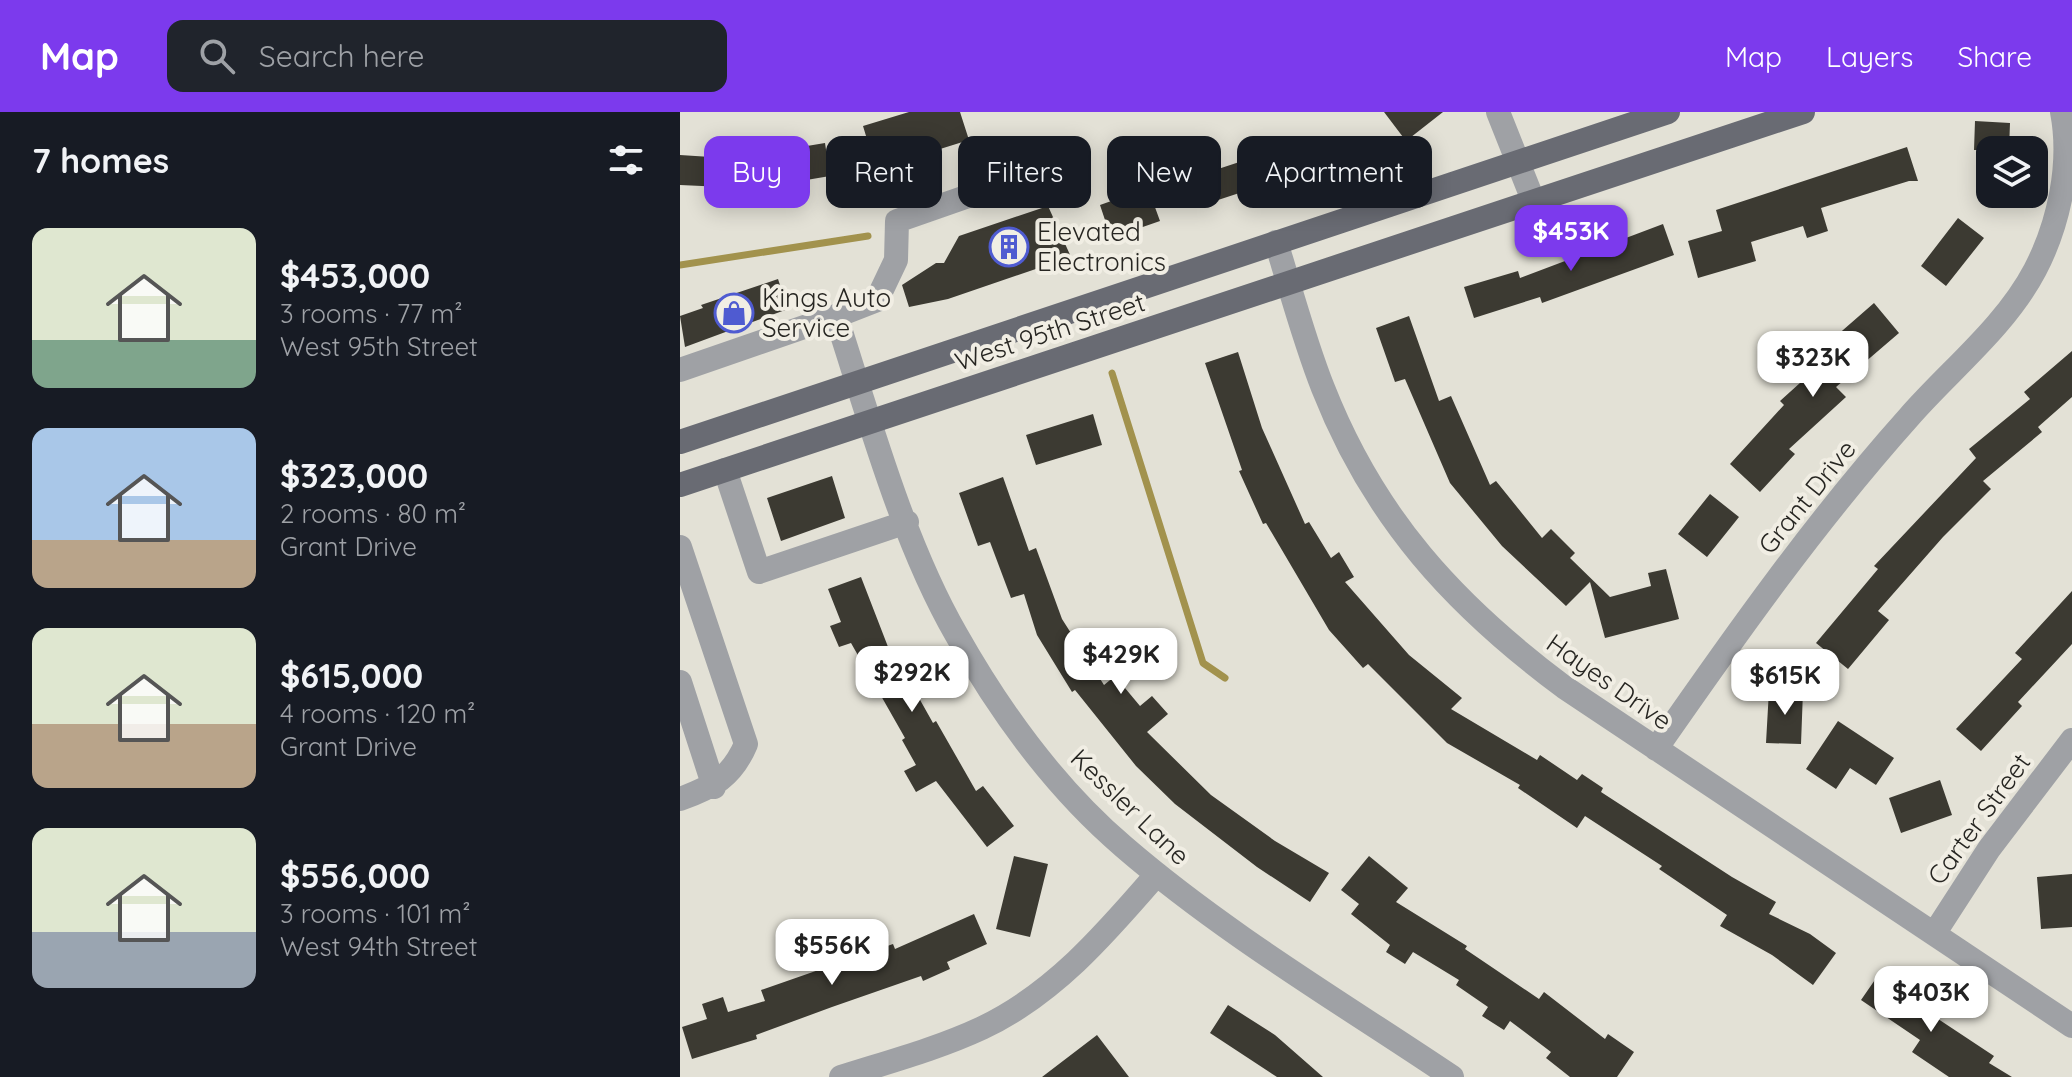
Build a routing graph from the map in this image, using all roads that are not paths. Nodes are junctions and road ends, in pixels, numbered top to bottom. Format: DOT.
graph roads {
  1 [pos="1498,112"];
  2 [pos="1668,112"];
  3 [pos="1803,112"];
  4 [pos="2062,112"];
  5 [pos="2068,145"];
  6 [pos="1519,160"];
  7 [pos="958,200"];
  8 [pos="1533,200"];
  9 [pos="1276,242"];
  10 [pos="1289,282"];
  11 [pos="836,316"];
  12 [pos="680,370"];
  13 [pos="857,381"];
  14 [pos="871,421"];
  15 [pos="680,442"];
  16 [pos="725,470"];
  17 [pos="680,485"];
  18 [pos="907,522"];
  19 [pos="681,551"];
  20 [pos="680,682"];
  21 [pos="2072,740"];
  22 [pos="1656,749"];
  23 [pos="714,787"];
  24 [pos="680,799"];
  25 [pos="1157,874"];
  26 [pos="1934,934"];
  27 [pos="2072,1026"];
  28 [pos="841,1077"];
  29 [pos="1452,1077"];
  1 -- 6 [label="street"];
  2 -- 6 [label="main road, West 95th Street"];
  3 -- 8 [label="main road, West 95th Street"];
  4 -- 5 [label="street, Grant Drive"];
  5 -- 22 [label="street, Grant Drive"];
  6 -- 8 [label="street"];
  6 -- 9 [label="main road, West 95th Street"];
  7 -- 11 [label="street"];
  8 -- 10 [label="main road, West 95th Street"];
  9 -- 10 [label="street, Hayes Drive"];
  9 -- 13 [label="main road, West 95th Street"];
  10 -- 14 [label="main road, West 95th Street"];
  10 -- 22 [label="street, Hayes Drive"];
  11 -- 12 [label="street"];
  11 -- 13 [label="street, Kessler Lane"];
  13 -- 14 [label="street, Kessler Lane"];
  13 -- 15 [label="main road, West 95th Street"];
  14 -- 16 [label="main road, West 95th Street"];
  14 -- 18 [label="street, Kessler Lane"];
  16 -- 17 [label="main road, West 95th Street"];
  16 -- 18 [label="street"];
  18 -- 25 [label="street, Kessler Lane"];
  19 -- 23 [label="street"];
  20 -- 23 [label="street"];
  21 -- 26 [label="street, Carter Street"];
  22 -- 26 [label="street, Hayes Drive"];
  23 -- 24 [label="street"];
  25 -- 28 [label="street"];
  25 -- 29 [label="street, Kessler Lane"];
  26 -- 27 [label="street, Hayes Drive"];
}
